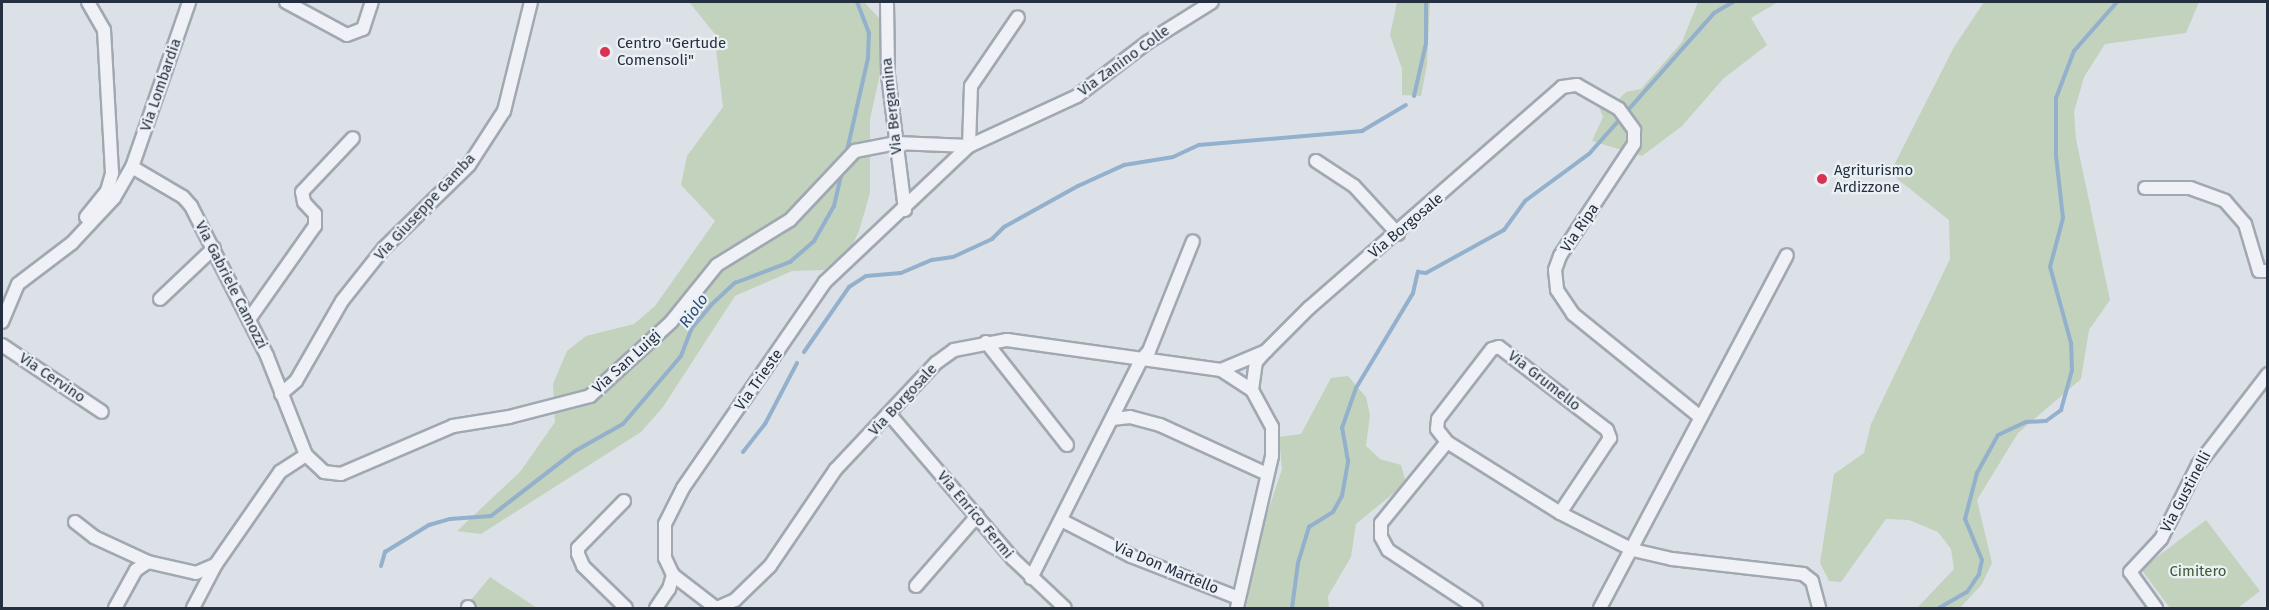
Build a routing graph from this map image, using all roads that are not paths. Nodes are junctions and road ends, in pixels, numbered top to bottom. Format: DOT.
graph roads {
  1 [pos="88,2"];
  2 [pos="189,2"];
  3 [pos="286,2"];
  4 [pos="372,2"];
  5 [pos="531,2"];
  6 [pos="887,2"];
  7 [pos="1212,2"];
  8 [pos="1018,17"];
  9 [pos="1546,102"];
  10 [pos="353,138"];
  11 [pos="896,142"];
  12 [pos="969,146"];
  13 [pos="1316,161"];
  14 [pos="132,167"];
  15 [pos="2145,188"];
  16 [pos="904,210"];
  17 [pos="1398,234"];
  18 [pos="1193,241"];
  19 [pos="72,243"];
  20 [pos="214,248"];
  21 [pos="1787,255"];
  22 [pos="2268,271"];
  23 [pos="160,299"];
  24 [pos="250,318"];
  25 [pos="2,322"];
  26 [pos="986,342"];
  27 [pos="2,345"];
  28 [pos="1266,351"];
  29 [pos="1141,360"];
  30 [pos="1221,370"];
  31 [pos="2268,374"];
  32 [pos="1252,390"];
  33 [pos="281,394"];
  34 [pos="102,412"];
  35 [pos="890,416"];
  36 [pos="1700,417"];
  37 [pos="1112,419"];
  38 [pos="1447,442"];
  39 [pos="1066,445"];
  40 [pos="306,455"];
  41 [pos="1267,474"];
  42 [pos="624,501"];
  43 [pos="1560,513"];
  44 [pos="977,516"];
  45 [pos="1061,520"];
  46 [pos="75,522"];
  47 [pos="1633,550"];
  48 [pos="148,562"];
  49 [pos="216,564"];
  50 [pos="196,573"];
  51 [pos="673,574"];
  52 [pos="1031,578"];
  53 [pos="916,586"];
  54 [pos="202,590"];
  55 [pos="1238,603"];
  56 [pos="115,609"];
  57 [pos="193,609"];
  58 [pos="626,609"];
  59 [pos="656,609"];
  60 [pos="717,609"];
  61 [pos="1065,609"];
  62 [pos="1476,609"];
  63 [pos="1600,609"];
  64 [pos="1819,609"];
  65 [pos="2156,609"];
  1 -- 19 [label="street"];
  2 -- 14 [label="street, Via Lombardia"];
  3 -- 4 [label="street"];
  5 -- 33 [label="street, Via Giuseppe Gamba"];
  6 -- 11 [label="street, Via Bergamina"];
  7 -- 12 [label="street, Via Zanino Colle"];
  8 -- 12 [label="street"];
  9 -- 17 [label="street, Via Borgosale"];
  9 -- 36 [label="street, Via Ripa"];
  10 -- 24 [label="street"];
  11 -- 12 [label="street, Via Zanino Colle"];
  11 -- 16 [label="street, Via Bergamina"];
  11 -- 40 [label="street, Via San Luigi"];
  12 -- 16 [label="street, Via Zanino Colle"];
  13 -- 17 [label="street"];
  14 -- 19 [label="street, Via Lombardia"];
  14 -- 20 [label="street, Via Gabriele Camozzi"];
  15 -- 22 [label="street"];
  16 -- 51 [label="street, Via Trieste"];
  17 -- 28 [label="street, Via Borgosale"];
  18 -- 29 [label="street"];
  19 -- 25 [label="street, Via Lombardia"];
  20 -- 23 [label="street"];
  20 -- 24 [label="street, Via Gabriele Camozzi"];
  21 -- 36 [label="street"];
  24 -- 33 [label="street, Via Gabriele Camozzi"];
  26 -- 29 [label="street, Via Borgosale"];
  26 -- 35 [label="street, Via Borgosale"];
  26 -- 39 [label="street"];
  27 -- 34 [label="street, Via Cervino"];
  28 -- 30 [label="street, Via Borgosale"];
  28 -- 32 [label="street, Via Borgosale"];
  29 -- 30 [label="street, Via Borgosale"];
  29 -- 37 [label="street"];
  30 -- 32 [label="street"];
  31 -- 65 [label="street, Via Gustinelli"];
  32 -- 41 [label="street"];
  33 -- 40 [label="street, Via Gabriele Camozzi"];
  35 -- 44 [label="street, Via Enrico Fermi"];
  35 -- 60 [label="street, Via Borgosale"];
  36 -- 47 [label="street"];
  37 -- 41 [label="street"];
  37 -- 45 [label="street"];
  38 -- 43 [label="street"];
  38 -- 43 [label="street, Via Grumello"];
  38 -- 62 [label="street"];
  40 -- 49 [label="street"];
  41 -- 55 [label="street"];
  42 -- 58 [label="street"];
  43 -- 47 [label="street"];
  44 -- 52 [label="street, Via Enrico Fermi"];
  44 -- 53 [label="street"];
  45 -- 52 [label="street"];
  45 -- 55 [label="street, Via Don Martello"];
  46 -- 48 [label="street"];
  47 -- 63 [label="street"];
  47 -- 64 [label="street"];
  48 -- 50 [label="street"];
  48 -- 56 [label="street"];
  49 -- 50 [label="street"];
  49 -- 54 [label="street"];
  50 -- 54 [label="street"];
  51 -- 59 [label="street"];
  51 -- 60 [label="street, Via Borgosale"];
  52 -- 61 [label="street, Via Enrico Fermi"];
  54 -- 57 [label="street"];
}
